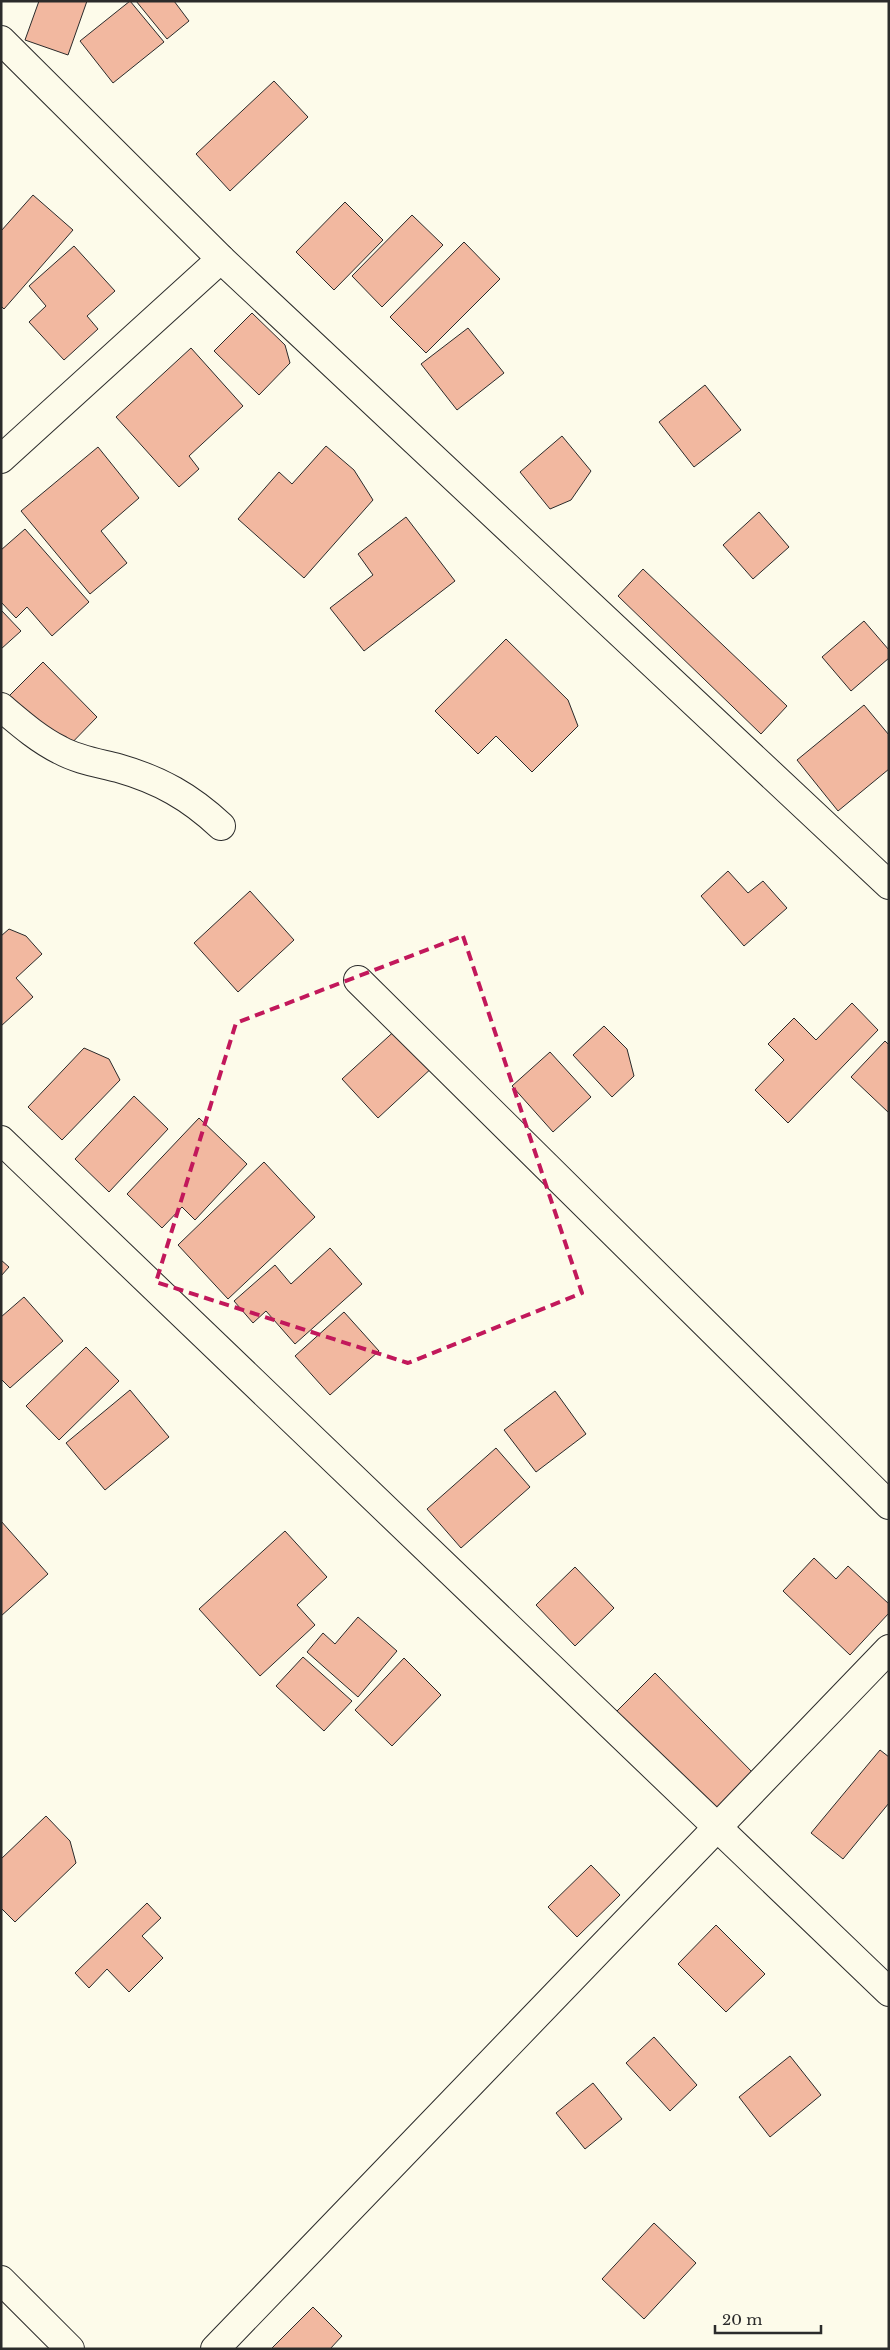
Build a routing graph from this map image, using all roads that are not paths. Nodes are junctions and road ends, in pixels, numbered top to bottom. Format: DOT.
graph roads {
  1 [pos="1,40"];
  2 [pos="221,259"];
  3 [pos="1,459"];
  4 [pos="1,707"];
  5 [pos="221,826"];
  6 [pos="889,885"];
  7 [pos="358,980"];
  8 [pos="1,1140"];
  9 [pos="889,1505"];
  10 [pos="889,1649"];
  11 [pos="718,1827"];
  12 [pos="889,1992"];
  13 [pos="1,2280"];
  14 [pos="70,2349"];
  15 [pos="215,2349"];
  1 -- 2 [label="street"];
  2 -- 3 [label="street"];
  2 -- 6 [label="street"];
  4 -- 5 [label="street"];
  7 -- 9 [label="street"];
  8 -- 11 [label="street"];
  10 -- 11 [label="street"];
  11 -- 12 [label="street"];
  11 -- 15 [label="street"];
  13 -- 14 [label="street"];
}
